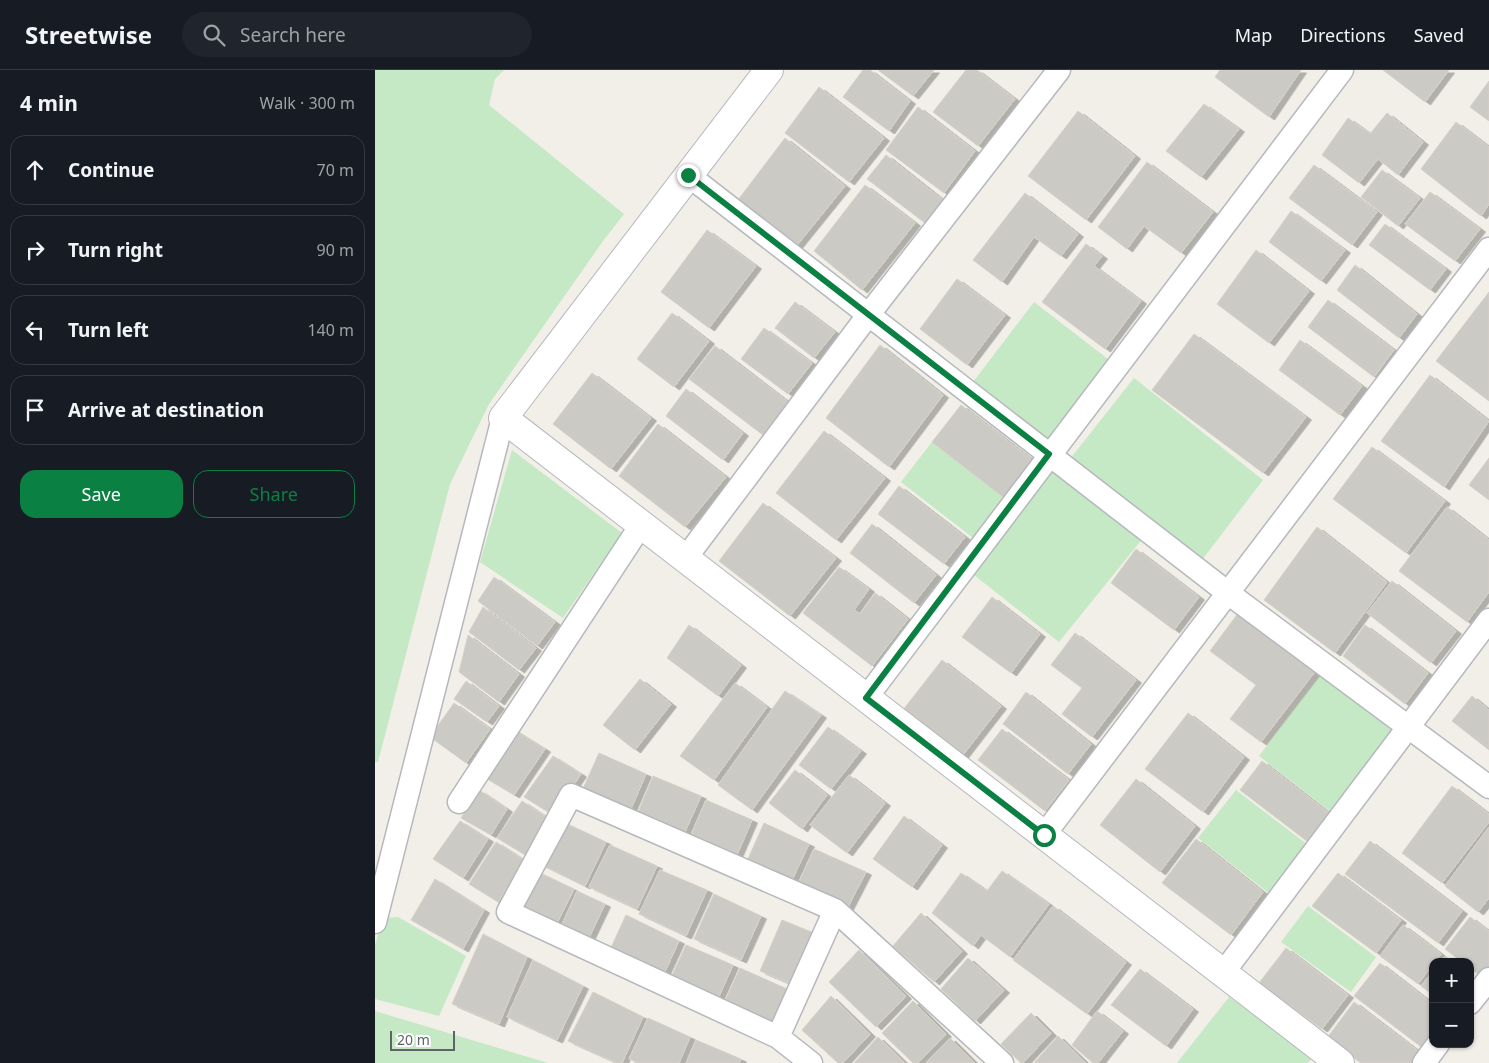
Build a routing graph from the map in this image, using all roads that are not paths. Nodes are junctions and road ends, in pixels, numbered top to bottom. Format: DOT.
graph roads {
  1 [pos="769,70"];
  2 [pos="1059,70"];
  3 [pos="1342,70"];
  4 [pos="688,175"];
  5 [pos="1489,249"];
  6 [pos="869,314"];
  7 [pos="503,418"];
  8 [pos="1049,454"];
  9 [pos="641,525"];
  10 [pos="685,558"];
  11 [pos="1228,592"];
  12 [pos="1489,620"];
  13 [pos="866,698"];
  14 [pos="1408,727"];
  15 [pos="1489,787"];
  16 [pos="459,802"];
  17 [pos="1044,835"];
  18 [pos="835,910"];
  19 [pos="375,922"];
  20 [pos="1223,973"];
  21 [pos="1489,979"];
  22 [pos="1474,998"];
  23 [pos="778,1037"];
  24 [pos="1435,1048"];
  25 [pos="1331,1060"];
  26 [pos="811,1063"];
  27 [pos="1002,1063"];
  28 [pos="1424,1063"];
  1 -- 4 [label="street"];
  2 -- 6 [label="street"];
  3 -- 8 [label="street"];
  4 -- 6 [label="street"];
  4 -- 7 [label="street"];
  5 -- 11 [label="street"];
  6 -- 8 [label="street"];
  6 -- 10 [label="street"];
  7 -- 9 [label="street"];
  7 -- 19 [label="street"];
  8 -- 11 [label="street"];
  8 -- 13 [label="street"];
  9 -- 10 [label="street"];
  9 -- 16 [label="street"];
  10 -- 13 [label="street"];
  11 -- 14 [label="street"];
  11 -- 17 [label="street"];
  12 -- 14 [label="street"];
  13 -- 17 [label="street"];
  14 -- 15 [label="street"];
  14 -- 20 [label="street"];
  17 -- 20 [label="street"];
  18 -- 23 [label="street"];
  18 -- 23 [label="street"];
  18 -- 27 [label="street"];
  20 -- 25 [label="street"];
  21 -- 22 [label="street"];
  23 -- 26 [label="street"];
  24 -- 28 [label="street"];
}
